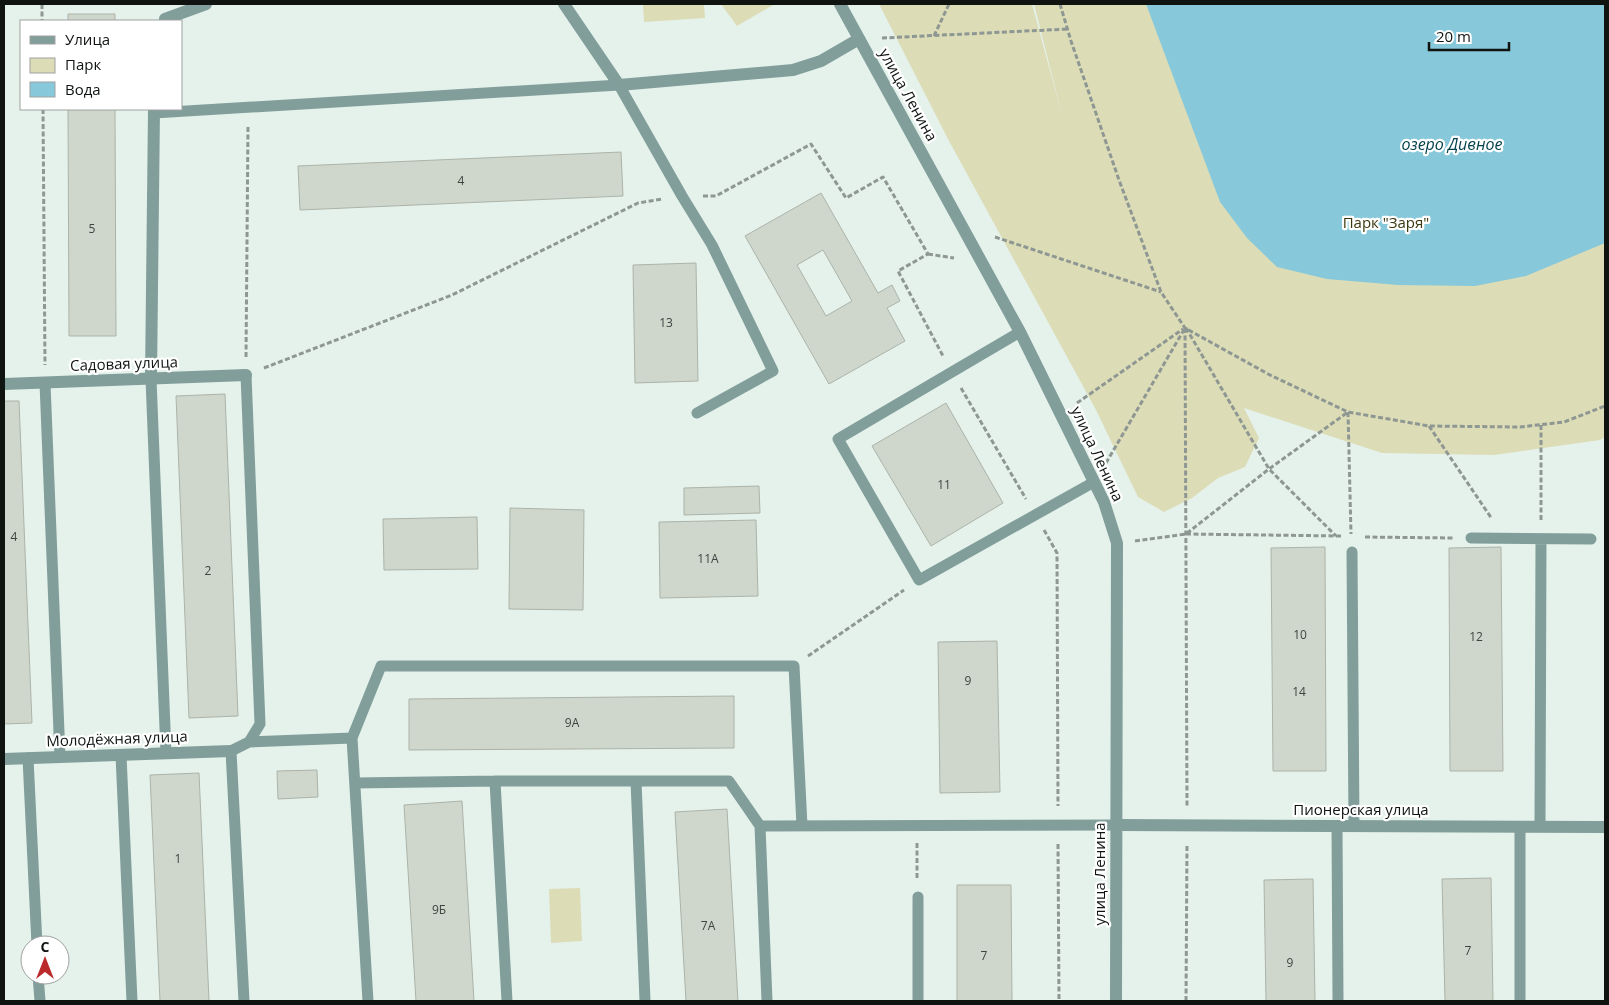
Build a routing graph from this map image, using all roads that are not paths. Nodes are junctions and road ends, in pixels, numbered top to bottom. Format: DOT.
graph roads {
  1 [pos="206,4"];
  2 [pos="564,4"];
  3 [pos="840,4"];
  4 [pos="165,20"];
  5 [pos="859,39"];
  6 [pos="619,85"];
  7 [pos="178,110"];
  8 [pos="182,110"];
  9 [pos="154,111"];
  10 [pos="1020,332"];
  11 [pos="246,376"];
  12 [pos="150,379"];
  13 [pos="45,383"];
  14 [pos="4,384"];
  15 [pos="697,413"];
  16 [pos="1094,482"];
  17 [pos="1472,538"];
  18 [pos="1541,539"];
  19 [pos="1591,539"];
  20 [pos="1352,552"];
  21 [pos="352,738"];
  22 [pos="248,742"];
  23 [pos="231,751"];
  24 [pos="166,753"];
  25 [pos="121,755"];
  26 [pos="60,757"];
  27 [pos="28,758"];
  28 [pos="4,759"];
  29 [pos="495,781"];
  30 [pos="636,781"];
  31 [pos="355,783"];
  32 [pos="1117,825"];
  33 [pos="760,826"];
  34 [pos="802,826"];
  35 [pos="1337,826"];
  36 [pos="1354,826"];
  37 [pos="1540,826"];
  38 [pos="1520,827"];
  39 [pos="1605,827"];
  40 [pos="918,898"];
  41 [pos="37,935"];
  42 [pos="39,985"];
  43 [pos="40,1001"];
  44 [pos="132,1001"];
  45 [pos="244,1001"];
  46 [pos="368,1001"];
  47 [pos="507,1001"];
  48 [pos="645,1001"];
  49 [pos="767,1001"];
  50 [pos="918,1001"];
  51 [pos="1116,1001"];
  52 [pos="1338,1001"];
  53 [pos="1520,1001"];
  1 -- 4 [label="street"];
  2 -- 6 [label="street"];
  3 -- 5 [label="street, улица Ленина"];
  5 -- 6 [label="street"];
  5 -- 10 [label="street, улица Ленина"];
  6 -- 8 [label="lane"];
  6 -- 15 [label="lane"];
  7 -- 9 [label="lane"];
  9 -- 12 [label="street"];
  10 -- 16 [label="street, улица Ленина"];
  10 -- 16 [label="lane"];
  11 -- 12 [label="street, Садовая улица"];
  11 -- 22 [label="lane"];
  12 -- 13 [label="street, Садовая улица"];
  12 -- 24 [label="lane"];
  13 -- 14 [label="street, Садовая улица"];
  13 -- 26 [label="lane"];
  16 -- 32 [label="street, улица Ленина"];
  17 -- 18 [label="lane"];
  18 -- 19 [label="lane"];
  18 -- 37 [label="lane"];
  20 -- 36 [label="lane"];
  21 -- 22 [label="lane"];
  21 -- 31 [label="lane"];
  21 -- 34 [label="lane"];
  22 -- 23 [label="lane"];
  23 -- 24 [label="street, Молодёжная улица"];
  23 -- 45 [label="lane"];
  24 -- 25 [label="street, Молодёжная улица"];
  25 -- 26 [label="street, Молодёжная улица"];
  25 -- 44 [label="lane"];
  26 -- 27 [label="street, Молодёжная улица"];
  27 -- 28 [label="street, Молодёжная улица"];
  27 -- 41 [label="lane"];
  29 -- 30 [label="lane"];
  29 -- 31 [label="lane"];
  29 -- 47 [label="lane"];
  30 -- 33 [label="lane"];
  30 -- 48 [label="lane"];
  31 -- 46 [label="lane"];
  32 -- 34 [label="lane"];
  32 -- 35 [label="street, Пионерская улица"];
  32 -- 51 [label="street, улица Ленина"];
  33 -- 34 [label="lane"];
  33 -- 49 [label="lane"];
  35 -- 36 [label="street, Пионерская улица"];
  35 -- 52 [label="lane"];
  36 -- 38 [label="street, Пионерская улица"];
  37 -- 38 [label="street, Пионерская улица"];
  37 -- 39 [label="street, Пионерская улица"];
  38 -- 53 [label="lane"];
  40 -- 50 [label="lane"];
  42 -- 43 [label="lane"];
}
